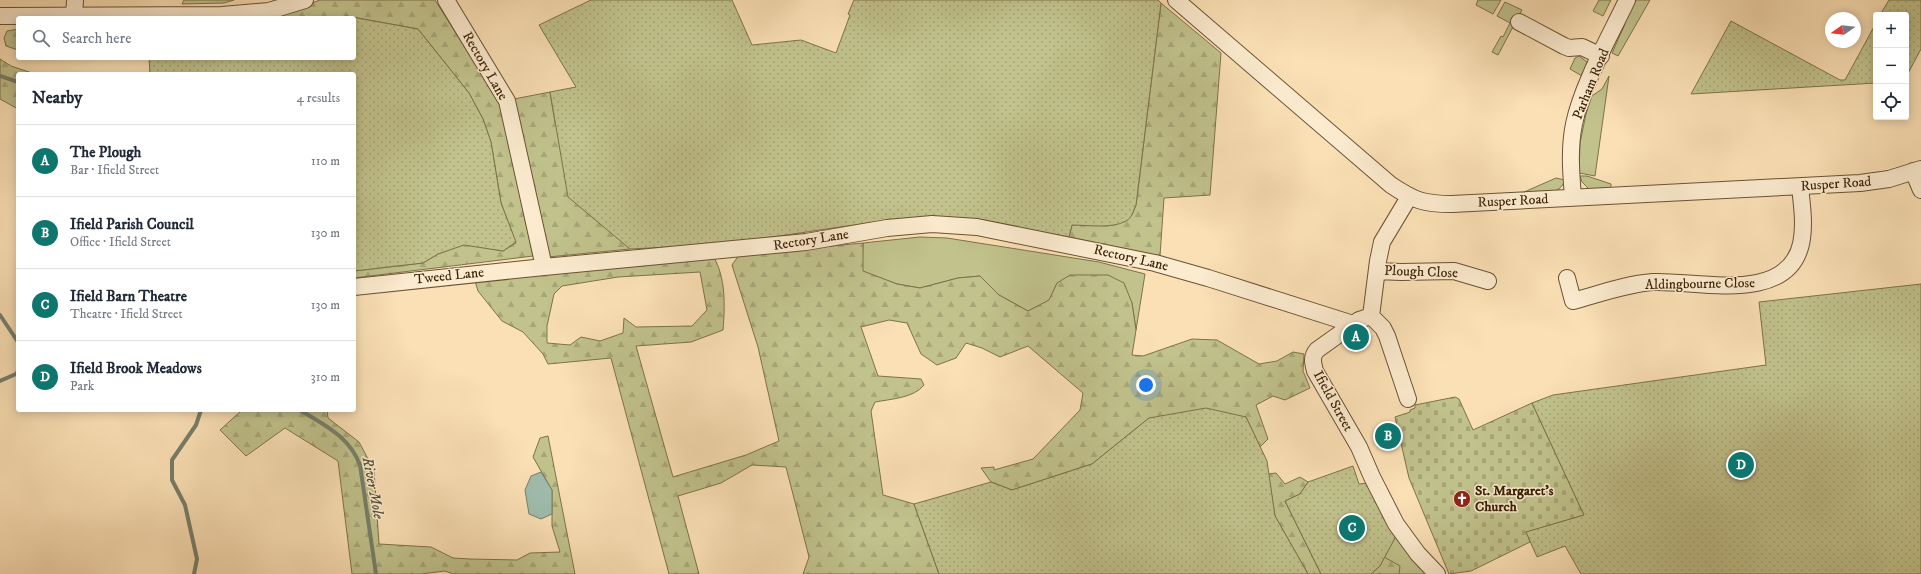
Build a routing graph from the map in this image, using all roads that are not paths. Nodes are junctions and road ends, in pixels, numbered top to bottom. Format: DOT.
graph roads {
  1 [pos="304,0"];
  2 [pos="446,0"];
  3 [pos="1627,0"];
  4 [pos="1186,3"];
  5 [pos="249,7"];
  6 [pos="75,8"];
  7 [pos="0,16"];
  8 [pos="1519,22"];
  9 [pos="1601,56"];
  10 [pos="1917,170"];
  11 [pos="1800,187"];
  12 [pos="1921,190"];
  13 [pos="1409,197"];
  14 [pos="1573,197"];
  15 [pos="544,267"];
  16 [pos="1377,271"];
  17 [pos="1567,278"];
  18 [pos="1488,281"];
  19 [pos="356,287"];
  20 [pos="1371,316"];
  21 [pos="1353,324"];
  22 [pos="1408,399"];
  23 [pos="1437,574"];
  1 -- 5 [label="street"];
  2 -- 15 [label="street, Rectory Lane"];
  3 -- 9 [label="street, Parham Road"];
  4 -- 13 [label="street, Rusper Road"];
  5 -- 6 [label="street"];
  6 -- 7 [label="street"];
  8 -- 9 [label="street"];
  9 -- 14 [label="street, Parham Road"];
  10 -- 11 [label="street, Rusper Road"];
  10 -- 12 [label="street"];
  11 -- 14 [label="street, Rusper Road"];
  11 -- 17 [label="street, Aldingbourne Close"];
  13 -- 14 [label="street, Rusper Road"];
  13 -- 16 [label="street"];
  15 -- 19 [label="street, Tweed Lane"];
  15 -- 21 [label="street, Rectory Lane"];
  16 -- 18 [label="street, Plough Close"];
  16 -- 20 [label="street"];
  20 -- 21 [label="street, Ifield Street"];
  20 -- 22 [label="street"];
  21 -- 23 [label="street, Ifield Street"];
}
